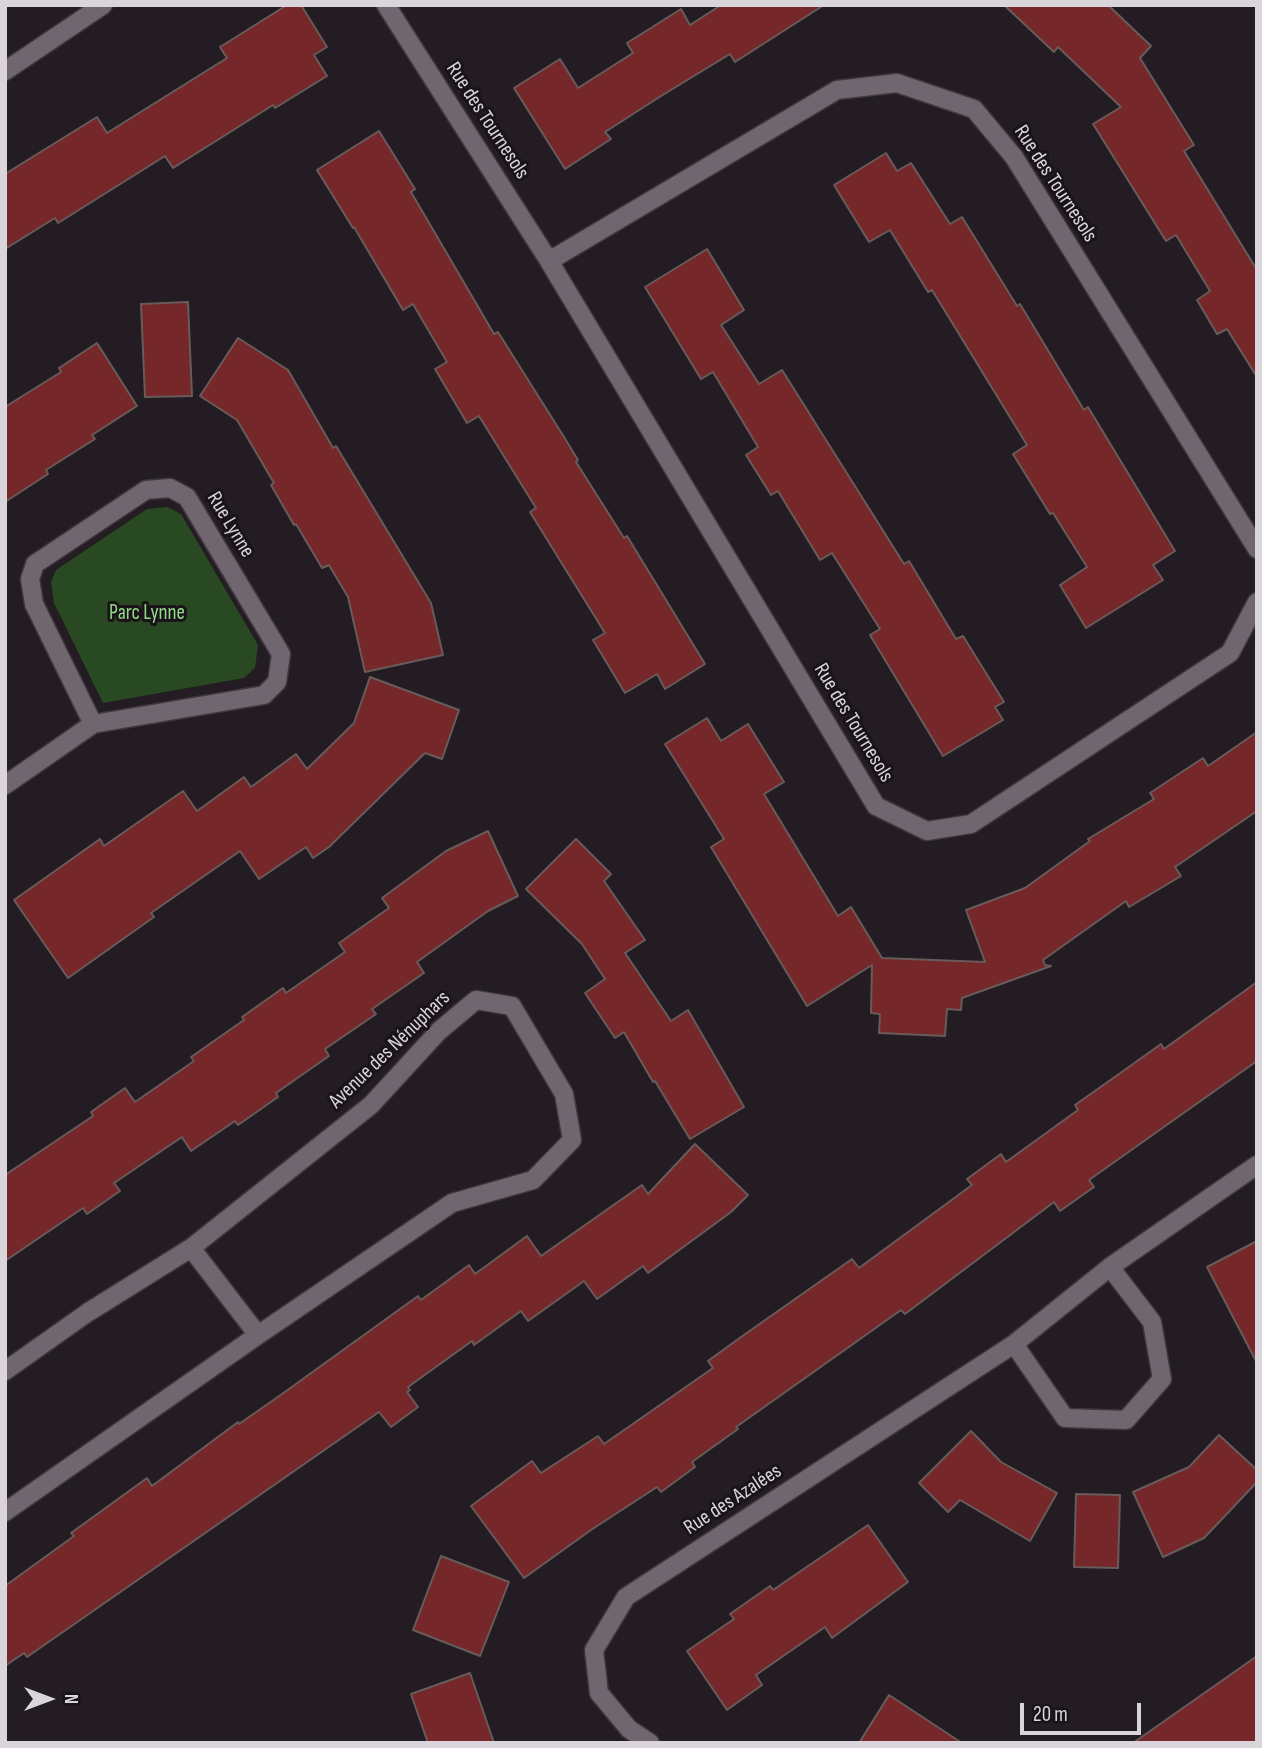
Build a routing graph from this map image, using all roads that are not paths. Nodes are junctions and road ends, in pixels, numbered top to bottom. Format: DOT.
graph roads {
  1 [pos="103,5"];
  2 [pos="386,5"];
  3 [pos="5,71"];
  4 [pos="549,261"];
  5 [pos="1257,549"];
  6 [pos="1257,602"];
  7 [pos="93,724"];
  8 [pos="5,785"];
  9 [pos="1257,1165"];
  10 [pos="191,1248"];
  11 [pos="1110,1267"];
  12 [pos="258,1335"];
  13 [pos="1014,1344"];
  14 [pos="5,1371"];
  15 [pos="5,1512"];
  16 [pos="650,1743"];
  1 -- 3 [label="street"];
  2 -- 4 [label="street, Rue des Tournesols"];
  4 -- 5 [label="street, Rue des Tournesols"];
  4 -- 6 [label="street, Rue des Tournesols"];
  7 -- 7 [label="street, Rue Lynne"];
  7 -- 8 [label="street, Rue Lynne"];
  9 -- 11 [label="street, Rue des Azalées"];
  10 -- 12 [label="street"];
  10 -- 12 [label="street, Avenue des Nénuphars"];
  10 -- 14 [label="street, Avenue des Nénuphars"];
  11 -- 13 [label="street, Rue des Azalées"];
  11 -- 13 [label="street"];
  12 -- 15 [label="street, Avenue des Nénuphars"];
  13 -- 16 [label="street, Rue des Azalées"];
}
